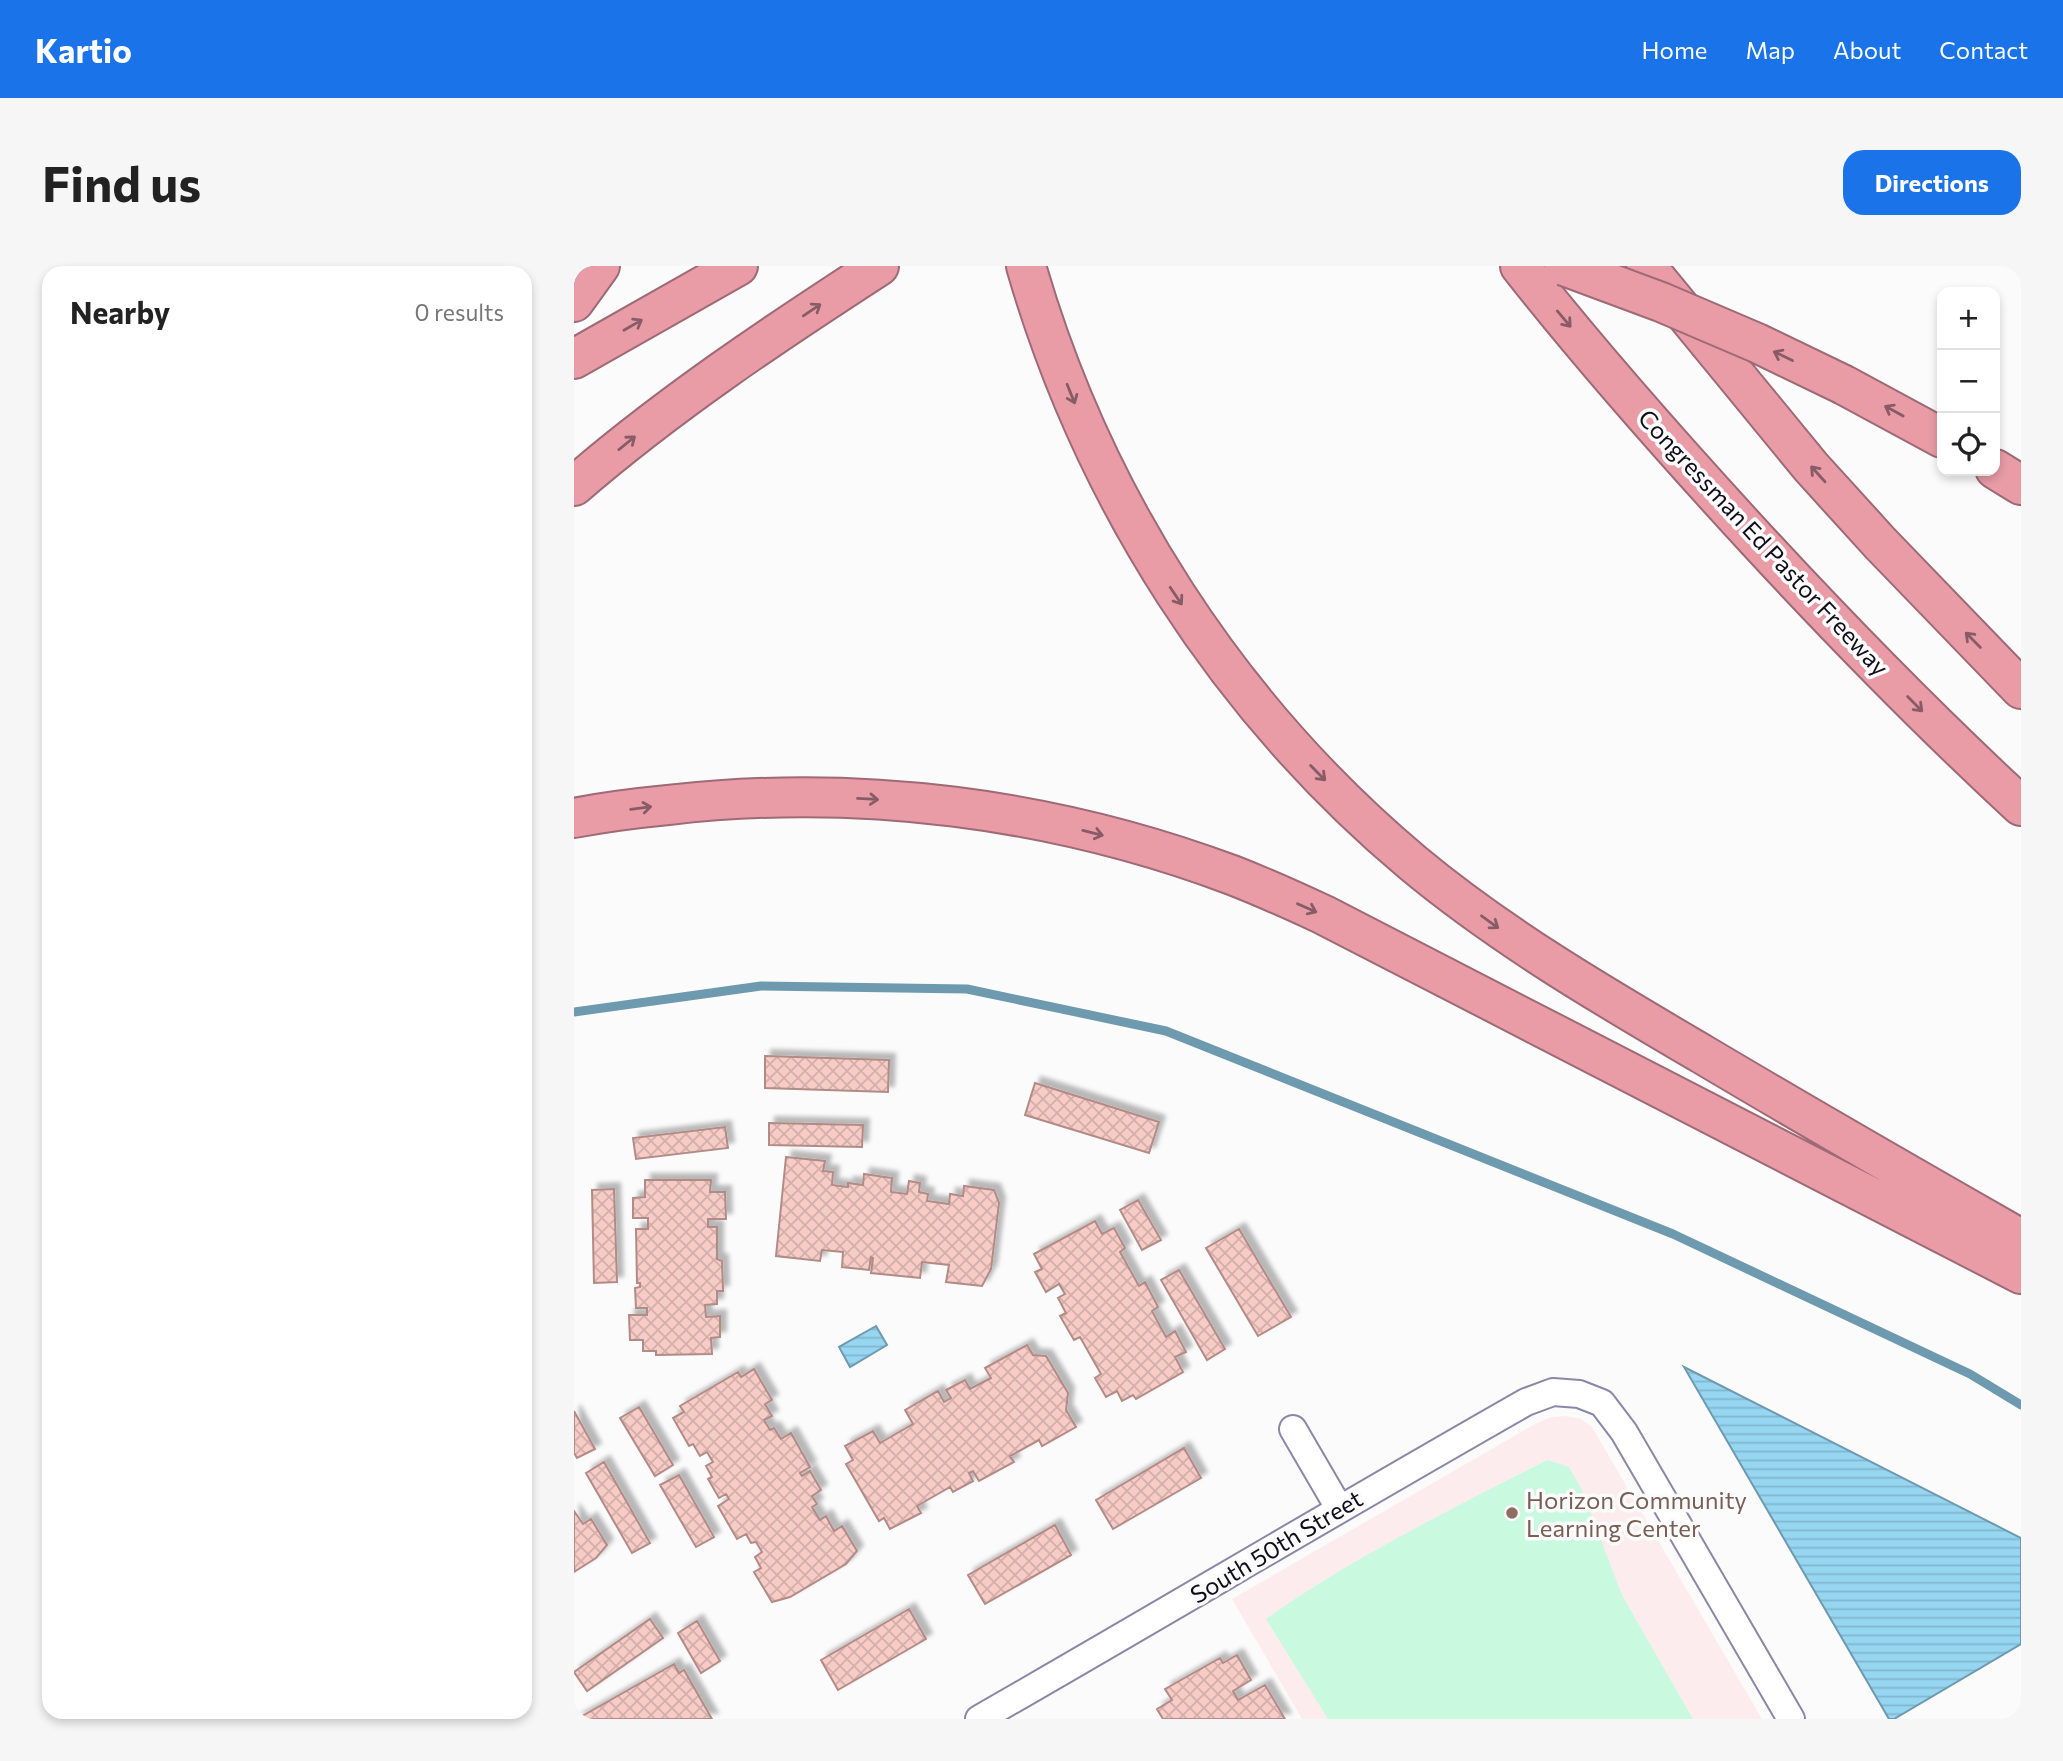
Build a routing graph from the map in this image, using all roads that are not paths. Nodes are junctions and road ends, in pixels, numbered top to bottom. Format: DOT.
graph roads {
  1 [pos="600,266"];
  2 [pos="738,266"];
  3 [pos="879,266"];
  4 [pos="1026,266"];
  5 [pos="1520,266"];
  6 [pos="1564,266"];
  7 [pos="1646,266"];
  8 [pos="574,302"];
  9 [pos="574,359"];
  10 [pos="1937,435"];
  11 [pos="2000,472"];
  12 [pos="574,485"];
  13 [pos="2021,485"];
  14 [pos="2021,689"];
  15 [pos="2021,806"];
  16 [pos="574,818"];
  17 [pos="2021,1239"];
  18 [pos="2021,1274"];
  19 [pos="1293,1429"];
  20 [pos="1339,1508"];
  21 [pos="979,1719"];
  22 [pos="1791,1719"];
  1 -- 8 [label="highway"];
  9 -- 2 [label="highway, one-way"];
  12 -- 3 [label="highway, one-way"];
  4 -- 17 [label="highway, one-way"];
  5 -- 15 [label="highway, Congressman Ed Pastor Freeway, one-way"];
  10 -- 6 [label="highway, one-way, bridge"];
  14 -- 7 [label="highway, one-way"];
  11 -- 13 [label="highway"];
  16 -- 18 [label="highway, one-way"];
  19 -- 20 [label="street"];
  20 -- 21 [label="street, South 50th Street"];
  20 -- 22 [label="street, South 50th Street"];
}
